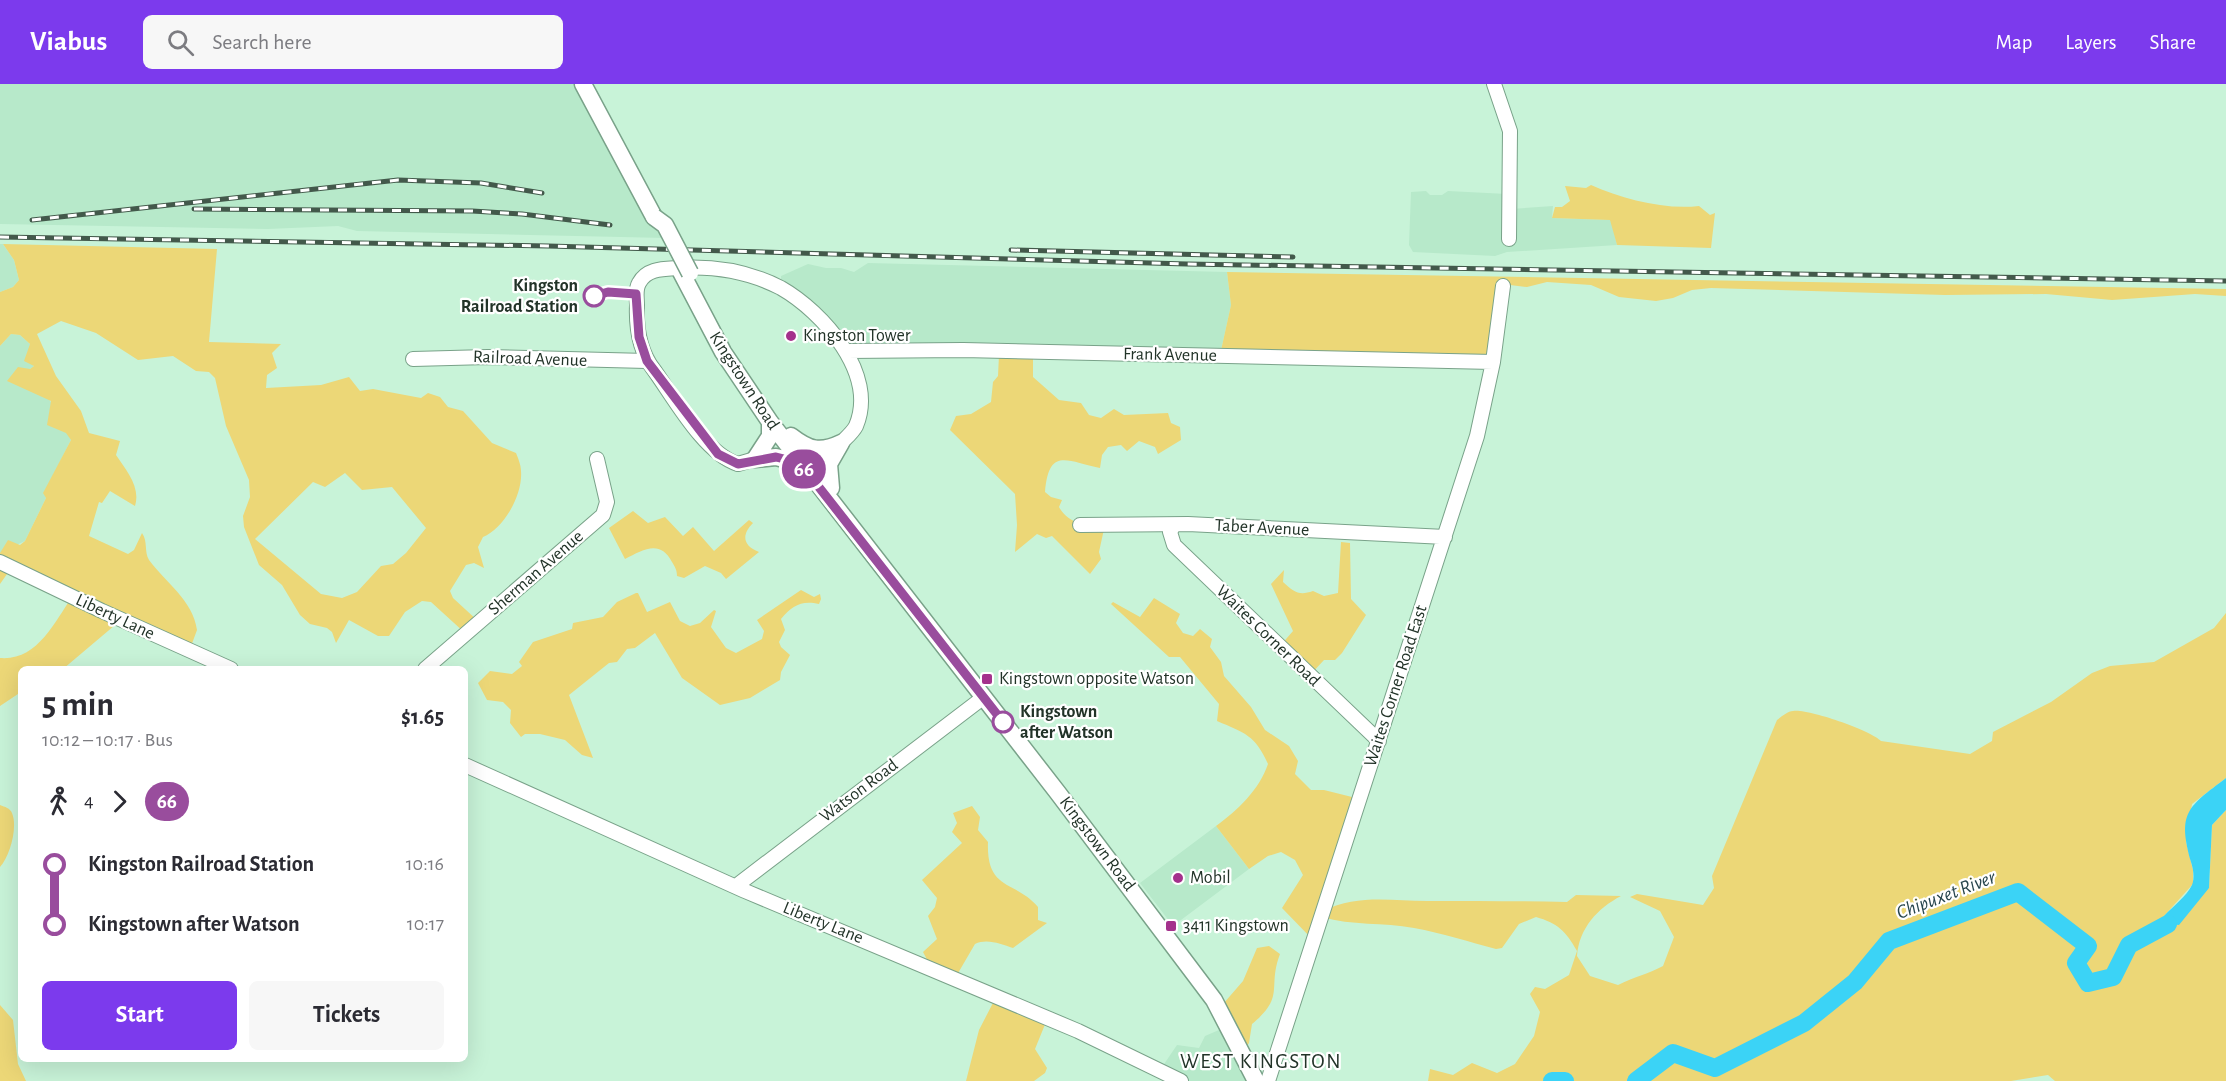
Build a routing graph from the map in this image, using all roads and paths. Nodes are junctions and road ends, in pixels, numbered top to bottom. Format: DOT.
graph roads {
  1 [pos="584,84"];
  2 [pos="1494,84"];
  3 [pos="1509,239"];
  4 [pos="685,273"];
  5 [pos="1503,286"];
  6 [pos="847,351"];
  7 [pos="412,359"];
  8 [pos="647,361"];
  9 [pos="1493,362"];
  10 [pos="770,422"];
  11 [pos="790,435"];
  12 [pos="841,443"];
  13 [pos="597,459"];
  14 [pos="755,459"];
  15 [pos="800,463"];
  16 [pos="831,488"];
  17 [pos="1080,525"];
  18 [pos="1174,525"];
  19 [pos="1445,537"];
  20 [pos="0,562"];
  21 [pos="923,618"];
  22 [pos="225,666"];
  23 [pos="428,666"];
  24 [pos="984,697"];
  25 [pos="1379,741"];
  26 [pos="468,766"];
  27 [pos="736,886"];
  28 [pos="1181,1081"];
  29 [pos="1256,1081"];
  30 [pos="1268,1081"];
  1 -- 4 [label="main road, Kingstown Road"];
  2 -- 3 [label="street"];
  4 -- 10 [label="main road, Kingstown Road"];
  4 -- 11 [label="main road, Kingstown Road"];
  5 -- 9 [label="street, Waites Corner Road East"];
  6 -- 8 [label="street"];
  6 -- 9 [label="street, Frank Avenue"];
  6 -- 12 [label="street"];
  7 -- 8 [label="street, Railroad Avenue"];
  8 -- 14 [label="street"];
  9 -- 19 [label="street, Waites Corner Road East"];
  10 -- 14 [label="main road"];
  10 -- 15 [label="main road, Kingstown Road"];
  11 -- 12 [label="main road"];
  11 -- 16 [label="main road, Kingstown Road"];
  12 -- 16 [label="main road"];
  13 -- 23 [label="street, Sherman Avenue"];
  14 -- 15 [label="main road"];
  15 -- 21 [label="main road, Kingstown Road"];
  16 -- 21 [label="main road, Kingstown Road"];
  17 -- 18 [label="street, Taber Avenue"];
  18 -- 19 [label="street, Taber Avenue"];
  18 -- 25 [label="street, Waites Corner Road"];
  19 -- 25 [label="street, Waites Corner Road East"];
  20 -- 22 [label="street, Liberty Lane"];
  21 -- 24 [label="main road, Kingstown Road"];
  24 -- 27 [label="street, Watson Road"];
  24 -- 29 [label="main road, Kingstown Road"];
  25 -- 30 [label="street, Waites Corner Road East"];
  26 -- 27 [label="street, Liberty Lane"];
  27 -- 28 [label="street, Liberty Lane"];
}
